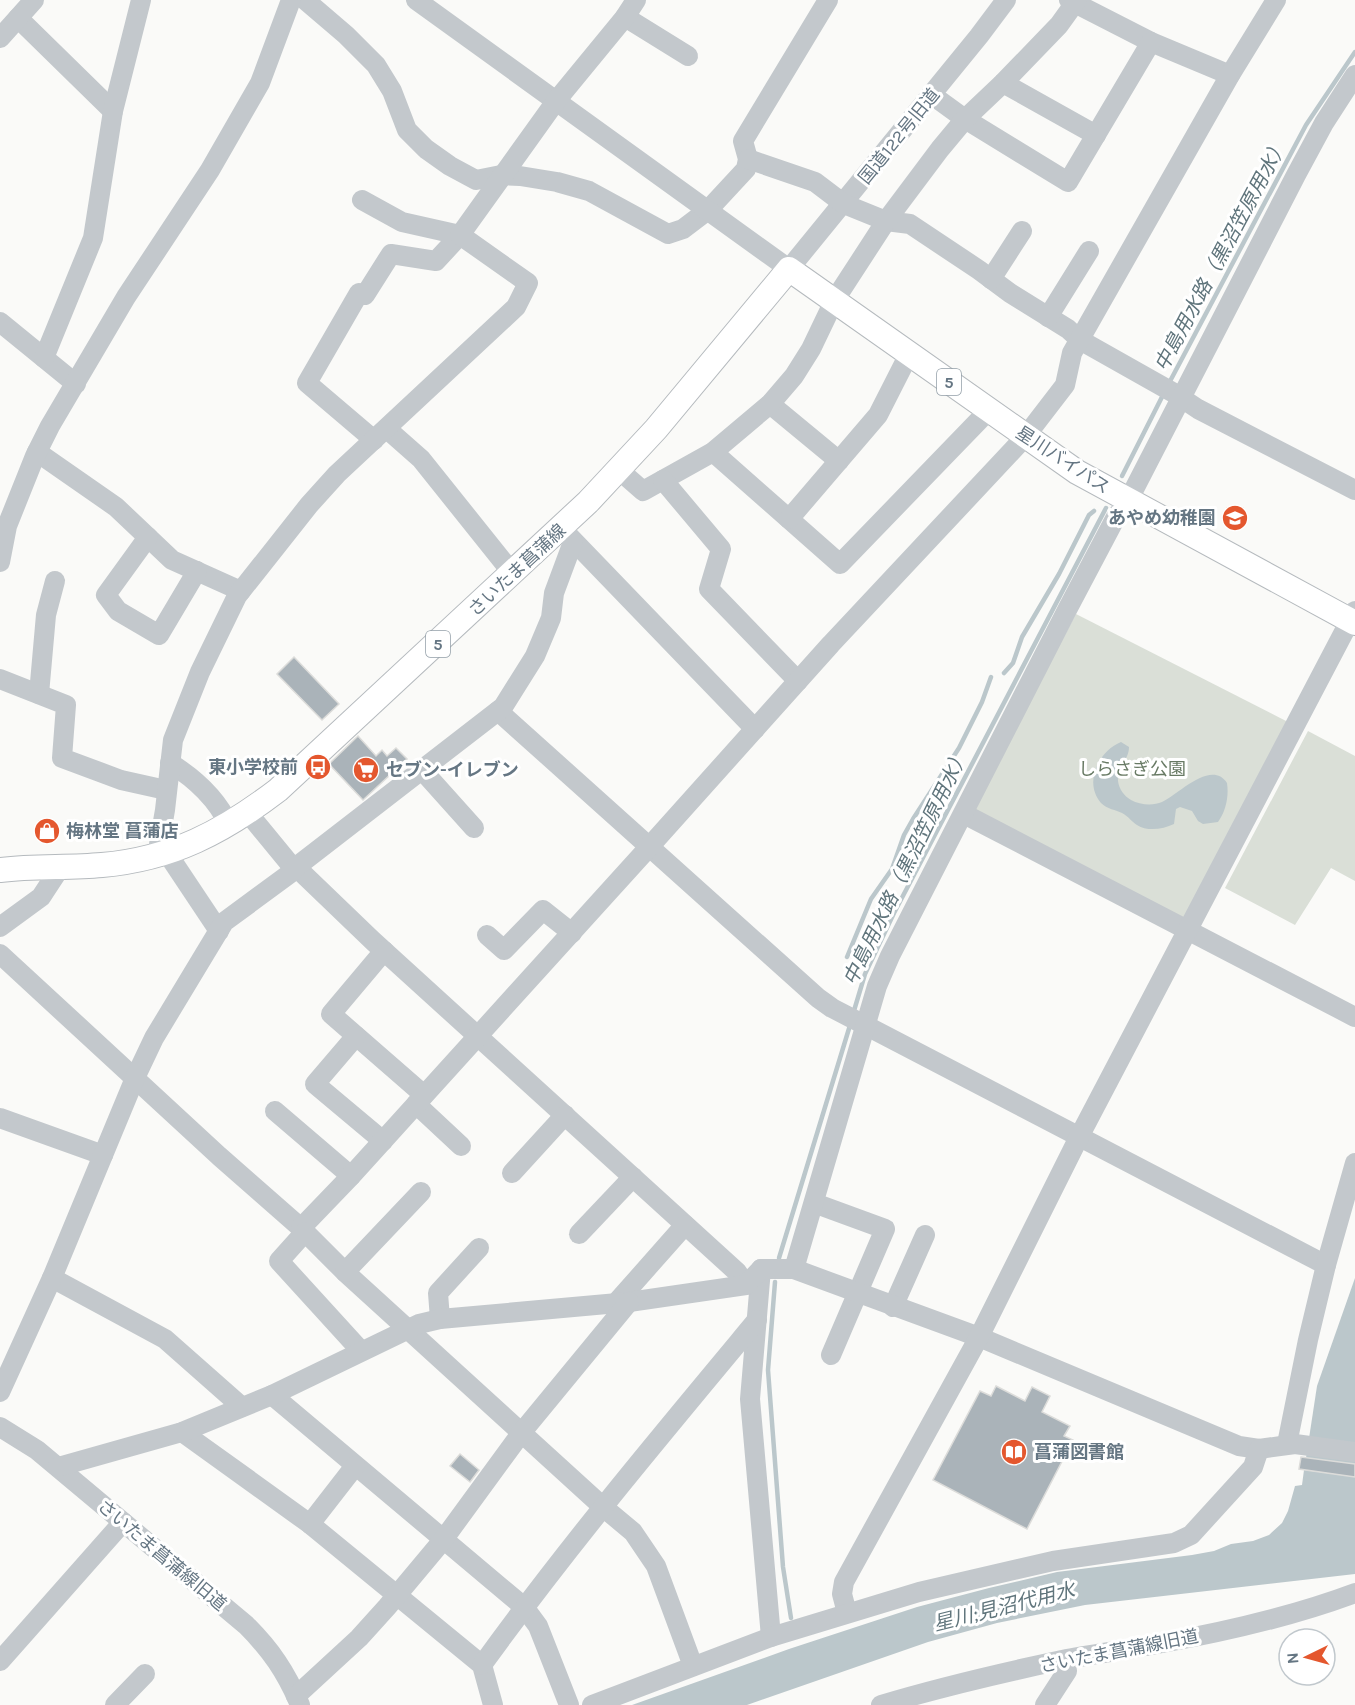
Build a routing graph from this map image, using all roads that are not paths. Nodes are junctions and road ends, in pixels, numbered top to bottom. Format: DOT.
graph roads {
  1 [pos="34,0"];
  2 [pos="141,0"];
  3 [pos="291,0"];
  4 [pos="305,0"];
  5 [pos="416,0"];
  6 [pos="636,0"];
  7 [pos="828,0"];
  8 [pos="1006,0"];
  9 [pos="1276,0"];
  10 [pos="1074,1"];
  11 [pos="625,16"];
  12 [pos="18,18"];
  13 [pos="0,38"];
  14 [pos="1151,42"];
  15 [pos="688,56"];
  16 [pos="1230,75"];
  17 [pos="1355,75"];
  18 [pos="1003,83"];
  19 [pos="932,95"];
  20 [pos="556,101"];
  21 [pos="112,111"];
  22 [pos="965,119"];
  23 [pos="1096,135"];
  24 [pos="748,159"];
  25 [pos="501,175"];
  26 [pos="362,200"];
  27 [pos="844,204"];
  28 [pos="708,210"];
  29 [pos="886,221"];
  30 [pos="1022,231"];
  31 [pos="460,235"];
  32 [pos="1089,250"];
  33 [pos="789,270"];
  34 [pos="991,279"];
  35 [pos="834,301"];
  36 [pos="1048,317"];
  37 [pos="0,322"];
  38 [pos="1080,340"];
  39 [pos="909,354"];
  40 [pos="44,358"];
  41 [pos="76,384"];
  42 [pos="1167,389"];
  43 [pos="770,404"];
  44 [pos="989,410"];
  45 [pos="380,434"];
  46 [pos="1025,437"];
  47 [pos="37,452"];
  48 [pos="713,452"];
  49 [pos="839,460"];
  50 [pos="619,470"];
  51 [pos="663,480"];
  52 [pos="1355,490"];
  53 [pos="1128,501"];
  54 [pos="789,519"];
  55 [pos="567,535"];
  56 [pos="148,537"];
  57 [pos="0,562"];
  58 [pos="196,571"];
  59 [pos="513,574"];
  60 [pos="55,581"];
  61 [pos="242,591"];
  62 [pos="1353,618"];
  63 [pos="0,679"];
  64 [pos="798,681"];
  65 [pos="39,694"];
  66 [pos="498,711"];
  67 [pos="755,729"];
  68 [pos="170,763"];
  69 [pos="422,770"];
  70 [pos="166,790"];
  71 [pos="964,814"];
  72 [pos="238,819"];
  73 [pos="474,828"];
  74 [pos="650,846"];
  75 [pos="162,855"];
  76 [pos="60,868"];
  77 [pos="295,868"];
  78 [pos="0,870"];
  79 [pos="0,927"];
  80 [pos="219,931"];
  81 [pos="1187,931"];
  82 [pos="572,933"];
  83 [pos="487,935"];
  84 [pos="384,951"];
  85 [pos="0,954"];
  86 [pos="1355,1017"];
  87 [pos="863,1025"];
  88 [pos="478,1035"];
  89 [pos="356,1036"];
  90 [pos="135,1078"];
  91 [pos="420,1100"];
  92 [pos="275,1111"];
  93 [pos="565,1115"];
  94 [pos="0,1118"];
  95 [pos="1080,1137"];
  96 [pos="383,1141"];
  97 [pos="461,1146"];
  98 [pos="103,1155"];
  99 [pos="1355,1163"];
  100 [pos="512,1173"];
  101 [pos="351,1176"];
  102 [pos="633,1177"];
  103 [pos="421,1192"];
  104 [pos="814,1203"];
  105 [pos="685,1225"];
  106 [pos="303,1230"];
  107 [pos="579,1234"];
  108 [pos="925,1235"];
  109 [pos="479,1248"];
  110 [pos="1326,1265"];
  111 [pos="763,1269"];
  112 [pos="790,1269"];
  113 [pos="345,1272"];
  114 [pos="52,1278"];
  115 [pos="746,1285"];
  116 [pos="859,1293"];
  117 [pos="623,1302"];
  118 [pos="893,1307"];
  119 [pos="440,1319"];
  120 [pos="757,1320"];
  121 [pos="409,1330"];
  122 [pos="979,1337"];
  123 [pos="362,1351"];
  124 [pos="831,1355"];
  125 [pos="0,1392"];
  126 [pos="272,1395"];
  127 [pos="242,1407"];
  128 [pos="0,1427"];
  129 [pos="182,1432"];
  130 [pos="522,1432"];
  131 [pos="1291,1444"];
  132 [pos="1259,1449"];
  133 [pos="1355,1452"];
  134 [pos="355,1466"];
  135 [pos="58,1467"];
  136 [pos="603,1507"];
  137 [pos="123,1522"];
  138 [pos="310,1524"];
  139 [pos="443,1540"];
  140 [pos="1355,1593"];
  141 [pos="396,1596"];
  142 [pos="524,1606"];
  143 [pos="847,1613"];
  144 [pos="771,1637"];
  145 [pos="1065,1660"];
  146 [pos="0,1661"];
  147 [pos="482,1665"];
  148 [pos="693,1666"];
  149 [pos="145,1674"];
  150 [pos="298,1700"];
  151 [pos="115,1705"];
  152 [pos="493,1705"];
  153 [pos="569,1705"];
  154 [pos="591,1705"];
  155 [pos="881,1705"];
  156 [pos="1045,1705"];
  1 -- 12 [label="street"];
  2 -- 21 [label="street"];
  3 -- 41 [label="street"];
  4 -- 25 [label="street"];
  5 -- 20 [label="street"];
  6 -- 11 [label="street"];
  7 -- 24 [label="street"];
  8 -- 19 [label="street, 国道122号旧道"];
  9 -- 16 [label="street"];
  10 -- 14 [label="street"];
  10 -- 18 [label="street"];
  11 -- 15 [label="street"];
  11 -- 20 [label="street"];
  12 -- 13 [label="street"];
  12 -- 21 [label="street"];
  14 -- 16 [label="street"];
  14 -- 23 [label="street"];
  16 -- 38 [label="street"];
  17 -- 42 [label="street"];
  18 -- 22 [label="street"];
  18 -- 23 [label="street"];
  19 -- 22 [label="street"];
  19 -- 27 [label="street, 国道122号旧道"];
  20 -- 25 [label="street"];
  20 -- 28 [label="street"];
  21 -- 40 [label="street"];
  22 -- 23 [label="street"];
  22 -- 29 [label="street"];
  24 -- 27 [label="street"];
  24 -- 28 [label="street"];
  25 -- 28 [label="street"];
  25 -- 31 [label="street"];
  26 -- 31 [label="street"];
  27 -- 29 [label="street"];
  27 -- 33 [label="street, 国道122号旧道"];
  28 -- 33 [label="street"];
  29 -- 34 [label="street"];
  29 -- 35 [label="street"];
  30 -- 34 [label="street"];
  31 -- 45 [label="street"];
  31 -- 45 [label="street"];
  32 -- 36 [label="street"];
  33 -- 35 [label="main road, 星川バイパス / 5"];
  33 -- 50 [label="main road, さいたま菖蒲線 / 5"];
  34 -- 36 [label="street"];
  35 -- 39 [label="main road, 星川バイパス / 5"];
  35 -- 43 [label="street"];
  36 -- 38 [label="street"];
  37 -- 40 [label="street"];
  38 -- 42 [label="street"];
  38 -- 46 [label="street"];
  39 -- 44 [label="main road, 星川バイパス / 5"];
  39 -- 49 [label="street"];
  40 -- 41 [label="street"];
  41 -- 47 [label="street"];
  42 -- 52 [label="street"];
  42 -- 53 [label="street"];
  43 -- 48 [label="street"];
  43 -- 49 [label="street"];
  44 -- 46 [label="main road, 星川バイパス / 5"];
  44 -- 54 [label="street"];
  45 -- 59 [label="street"];
  45 -- 61 [label="street"];
  46 -- 53 [label="main road, 星川バイパス / 5"];
  46 -- 64 [label="street"];
  47 -- 56 [label="street"];
  47 -- 57 [label="street"];
  48 -- 51 [label="street"];
  48 -- 54 [label="street"];
  49 -- 54 [label="street"];
  50 -- 51 [label="street"];
  50 -- 55 [label="main road, さいたま菖蒲線 / 5"];
  51 -- 64 [label="street"];
  53 -- 62 [label="main road, 星川バイパス / 5"];
  53 -- 71 [label="street"];
  55 -- 59 [label="main road, さいたま菖蒲線 / 5"];
  55 -- 66 [label="street"];
  55 -- 67 [label="street"];
  56 -- 58 [label="street"];
  56 -- 58 [label="street"];
  58 -- 61 [label="street"];
  59 -- 72 [label="main road, さいたま菖蒲線 / 5"];
  60 -- 65 [label="street"];
  61 -- 68 [label="street"];
  62 -- 81 [label="street"];
  63 -- 65 [label="street"];
  64 -- 67 [label="street"];
  65 -- 70 [label="street"];
  66 -- 69 [label="street"];
  66 -- 74 [label="street"];
  67 -- 74 [label="street"];
  68 -- 70 [label="street"];
  68 -- 72 [label="street"];
  69 -- 73 [label="street"];
  69 -- 77 [label="street"];
  70 -- 75 [label="street"];
  71 -- 81 [label="street"];
  71 -- 87 [label="street"];
  72 -- 75 [label="main road, さいたま菖蒲線 / 5"];
  72 -- 77 [label="street"];
  74 -- 82 [label="street"];
  74 -- 87 [label="street"];
  75 -- 76 [label="main road, さいたま菖蒲線 / 5"];
  75 -- 80 [label="street"];
  76 -- 78 [label="main road, さいたま菖蒲線 / 5"];
  76 -- 79 [label="street"];
  77 -- 80 [label="street"];
  77 -- 84 [label="street"];
  80 -- 90 [label="street"];
  81 -- 86 [label="street"];
  81 -- 95 [label="street"];
  82 -- 83 [label="street"];
  82 -- 88 [label="street"];
  84 -- 88 [label="street"];
  84 -- 89 [label="street"];
  85 -- 90 [label="street"];
  87 -- 95 [label="street"];
  87 -- 104 [label="street"];
  88 -- 91 [label="street"];
  88 -- 93 [label="street"];
  89 -- 91 [label="street"];
  89 -- 96 [label="street"];
  90 -- 98 [label="street"];
  90 -- 106 [label="street"];
  91 -- 96 [label="street"];
  91 -- 97 [label="street"];
  92 -- 101 [label="street"];
  93 -- 100 [label="street"];
  93 -- 102 [label="street"];
  94 -- 98 [label="street"];
  95 -- 110 [label="street"];
  95 -- 122 [label="street"];
  96 -- 101 [label="street"];
  98 -- 114 [label="street"];
  99 -- 110 [label="street"];
  101 -- 106 [label="street"];
  102 -- 105 [label="street"];
  102 -- 107 [label="street"];
  103 -- 113 [label="street"];
  104 -- 112 [label="street"];
  104 -- 116 [label="street"];
  105 -- 115 [label="street"];
  105 -- 117 [label="street"];
  106 -- 113 [label="street"];
  106 -- 123 [label="street"];
  108 -- 118 [label="street"];
  109 -- 119 [label="street"];
  110 -- 131 [label="street"];
  111 -- 112 [label="street"];
  111 -- 115 [label="street"];
  111 -- 120 [label="street"];
  112 -- 116 [label="street"];
  113 -- 121 [label="street"];
  114 -- 125 [label="street"];
  114 -- 127 [label="street"];
  115 -- 117 [label="street"];
  116 -- 118 [label="street"];
  116 -- 124 [label="street"];
  117 -- 119 [label="street"];
  117 -- 130 [label="street"];
  118 -- 122 [label="street"];
  119 -- 121 [label="street"];
  120 -- 136 [label="street"];
  120 -- 144 [label="street"];
  121 -- 123 [label="street"];
  121 -- 130 [label="street"];
  122 -- 132 [label="street"];
  122 -- 143 [label="street"];
  123 -- 126 [label="street"];
  126 -- 127 [label="street"];
  126 -- 134 [label="street"];
  127 -- 129 [label="street"];
  128 -- 135 [label="street, さいたま菖蒲線旧道"];
  129 -- 135 [label="street"];
  129 -- 138 [label="street"];
  130 -- 136 [label="street"];
  130 -- 139 [label="street"];
  131 -- 132 [label="street"];
  131 -- 133 [label="street"];
  132 -- 143 [label="street"];
  134 -- 138 [label="street"];
  134 -- 139 [label="street"];
  135 -- 137 [label="street, さいたま菖蒲線旧道"];
  136 -- 142 [label="street"];
  136 -- 148 [label="street"];
  137 -- 146 [label="street"];
  137 -- 150 [label="street, さいたま菖蒲線旧道"];
  138 -- 141 [label="street"];
  139 -- 141 [label="street"];
  139 -- 142 [label="street"];
  140 -- 145 [label="street, さいたま菖蒲線旧道"];
  141 -- 147 [label="street"];
  141 -- 150 [label="street"];
  142 -- 147 [label="street"];
  142 -- 153 [label="street"];
  143 -- 144 [label="street"];
  144 -- 148 [label="street"];
  145 -- 155 [label="street, さいたま菖蒲線旧道"];
  145 -- 156 [label="street"];
  147 -- 152 [label="street"];
  148 -- 154 [label="street"];
  149 -- 151 [label="street"];
}
